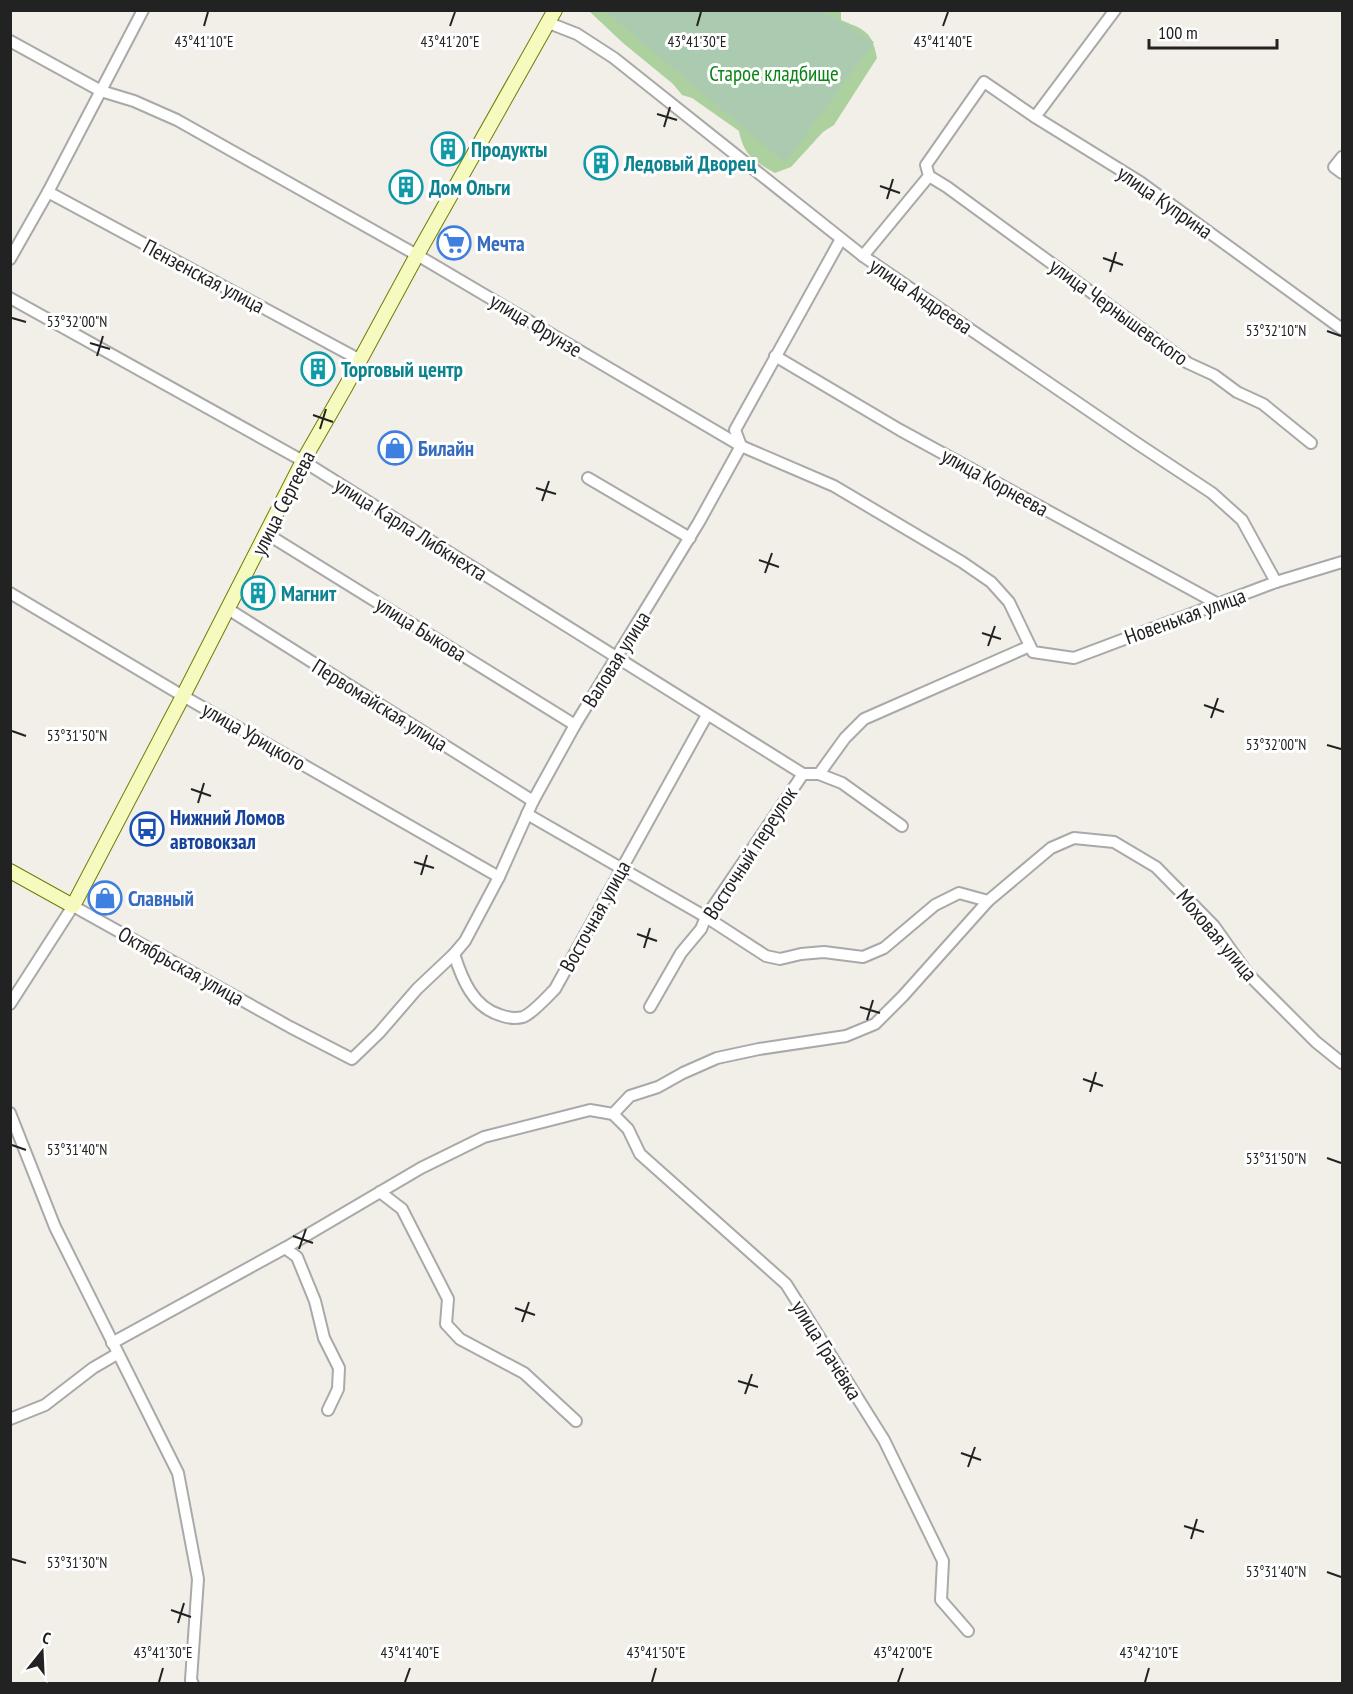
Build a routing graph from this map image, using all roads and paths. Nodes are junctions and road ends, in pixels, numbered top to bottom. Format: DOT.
graph roads {
  1 [pos="143,10"];
  2 [pos="1115,10"];
  3 [pos="552,17"];
  4 [pos="10,41"];
  5 [pos="101,91"];
  6 [pos="1035,117"];
  7 [pos="1342,157"];
  8 [pos="1338,170"];
  9 [pos="929,176"];
  10 [pos="48,192"];
  11 [pos="841,239"];
  12 [pos="417,255"];
  13 [pos="863,256"];
  14 [pos="10,259"];
  15 [pos="10,298"];
  16 [pos="1342,328"];
  17 [pos="775,356"];
  18 [pos="360,360"];
  19 [pos="1311,443"];
  20 [pos="741,446"];
  21 [pos="303,461"];
  22 [pos="588,478"];
  23 [pos="267,534"];
  24 [pos="690,538"];
  25 [pos="1342,562"];
  26 [pos="1276,582"];
  27 [pos="10,593"];
  28 [pos="1218,604"];
  29 [pos="228,609"];
  30 [pos="1030,646"];
  31 [pos="616,658"];
  32 [pos="183,696"];
  33 [pos="707,715"];
  34 [pos="575,725"];
  35 [pos="802,774"];
  36 [pos="819,774"];
  37 [pos="533,801"];
  38 [pos="527,814"];
  39 [pos="902,826"];
  40 [pos="622,868"];
  41 [pos="10,872"];
  42 [pos="499,877"];
  43 [pos="988,901"];
  44 [pos="73,906"];
  45 [pos="706,917"];
  46 [pos="454,954"];
  47 [pos="10,1004"];
  48 [pos="650,1007"];
  49 [pos="352,1059"];
  50 [pos="1342,1064"];
  51 [pos="10,1113"];
  52 [pos="613,1114"];
  53 [pos="380,1192"];
  54 [pos="285,1248"];
  55 [pos="112,1342"];
  56 [pos="117,1354"];
  57 [pos="328,1410"];
  58 [pos="10,1419"];
  59 [pos="576,1421"];
  60 [pos="968,1631"];
  61 [pos="189,1682"];
  1 -- 5 [label="street"];
  2 -- 6 [label="street"];
  3 -- 11 [label="street, улица Андреева"];
  3 -- 12 [label="main road, улица Сергеева"];
  4 -- 5 [label="street, улица Фрунзе"];
  5 -- 10 [label="street"];
  5 -- 12 [label="street, улица Фрунзе"];
  6 -- 9 [label="street, улица Куприна"];
  6 -- 16 [label="street, улица Куприна"];
  7 -- 8 [label="street"];
  9 -- 13 [label="street"];
  9 -- 19 [label="street, улица Чернышевского"];
  10 -- 14 [label="street"];
  10 -- 18 [label="street, Пензенская улица"];
  11 -- 13 [label="street, улица Андреева"];
  11 -- 17 [label="street, Валовая улица"];
  12 -- 18 [label="main road, улица Сергеева"];
  12 -- 20 [label="street, улица Фрунзе"];
  13 -- 26 [label="street, улица Андреева"];
  15 -- 21 [label="street, улица Карла Либкнехта"];
  17 -- 20 [label="street, Валовая улица"];
  17 -- 28 [label="street, улица Корнеева"];
  18 -- 21 [label="main road, улица Сергеева"];
  20 -- 24 [label="street, Валовая улица"];
  20 -- 30 [label="street, улица Фрунзе"];
  21 -- 23 [label="main road, улица Сергеева"];
  21 -- 31 [label="street, улица Карла Либкнехта"];
  22 -- 24 [label="street"];
  23 -- 29 [label="main road, улица Сергеева"];
  23 -- 34 [label="street, улица Быкова"];
  24 -- 31 [label="street, Валовая улица"];
  25 -- 26 [label="street, Новенькая улица"];
  26 -- 28 [label="street, Новенькая улица"];
  27 -- 32 [label="street, улица Урицкого"];
  28 -- 30 [label="street, Новенькая улица"];
  29 -- 32 [label="main road, улица Сергеева"];
  29 -- 37 [label="street, Первомайская улица"];
  30 -- 36 [label="street, Восточный переулок"];
  31 -- 33 [label="street, улица Карла Либкнехта"];
  31 -- 34 [label="street, Валовая улица"];
  32 -- 42 [label="street, улица Урицкого"];
  32 -- 44 [label="main road, улица Сергеева"];
  33 -- 35 [label="street, улица Карла Либкнехта"];
  33 -- 40 [label="street, Восточная улица"];
  34 -- 37 [label="street, Валовая улица"];
  35 -- 36 [label="street, Восточный переулок"];
  35 -- 45 [label="street, Восточный переулок"];
  36 -- 39 [label="street"];
  37 -- 38 [label="street, Валовая улица"];
  38 -- 40 [label="street"];
  38 -- 42 [label="street, Валовая улица"];
  40 -- 45 [label="street"];
  40 -- 46 [label="street, Восточная улица"];
  41 -- 44 [label="main road, Октябрьская улица"];
  42 -- 46 [label="street, Валовая улица"];
  43 -- 45 [label="street"];
  43 -- 50 [label="street, Моховая улица"];
  43 -- 52 [label="street, Моховая улица"];
  44 -- 47 [label="street"];
  44 -- 49 [label="street, Октябрьская улица"];
  45 -- 48 [label="street, Восточный переулок"];
  46 -- 49 [label="street, Валовая улица"];
  51 -- 55 [label="street"];
  52 -- 53 [label="street"];
  52 -- 60 [label="street, улица Грачёвка"];
  53 -- 54 [label="street"];
  53 -- 59 [label="street"];
  54 -- 55 [label="street"];
  54 -- 57 [label="street"];
  55 -- 56 [label="street"];
  56 -- 58 [label="street"];
  56 -- 61 [label="street"];
}
